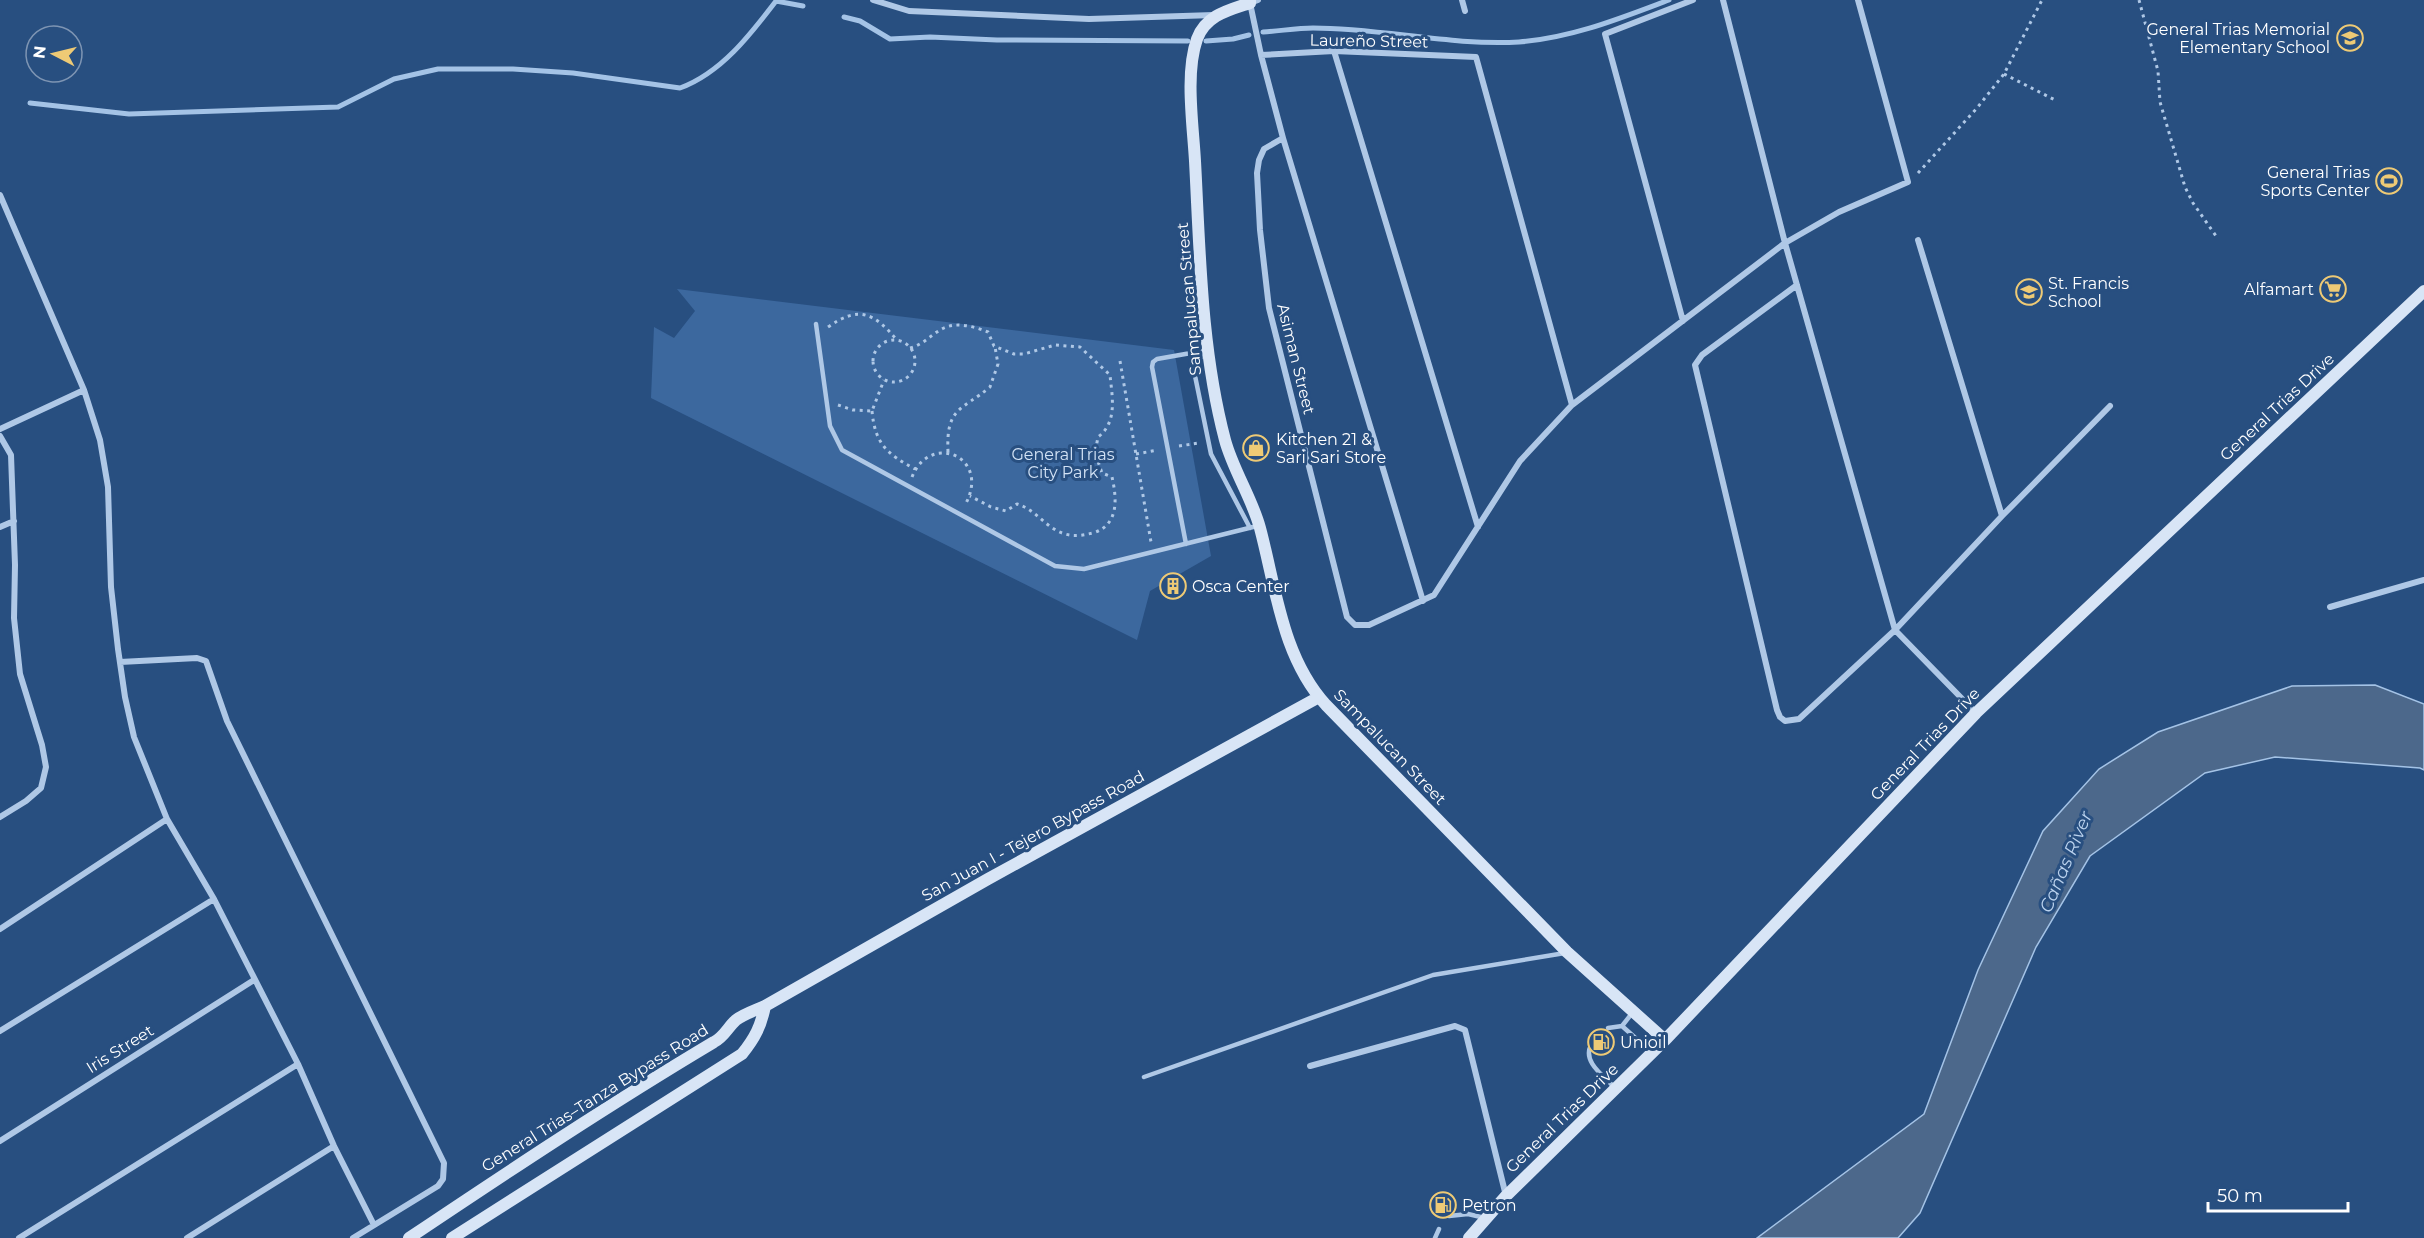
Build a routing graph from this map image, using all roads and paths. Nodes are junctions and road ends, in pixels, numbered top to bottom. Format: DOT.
graph roads {
  1 [pos="873,0"];
  2 [pos="1462,0"];
  3 [pos="1692,0"];
  4 [pos="1722,0"];
  5 [pos="1858,0"];
  6 [pos="2042,0"];
  7 [pos="2139,0"];
  8 [pos="1253,1"];
  9 [pos="1465,11"];
  10 [pos="1215,15"];
  11 [pos="1334,51"];
  12 [pos="1261,56"];
  13 [pos="2004,74"];
  14 [pos="2055,100"];
  15 [pos="1283,138"];
  16 [pos="1908,182"];
  17 [pos="0,195"];
  18 [pos="3,214"];
  19 [pos="2216,236"];
  20 [pos="1918,240"];
  21 [pos="1785,243"];
  22 [pos="1797,285"];
  23 [pos="2424,291"];
  24 [pos="1683,321"];
  25 [pos="816,324"];
  26 [pos="819,334"];
  27 [pos="897,340"];
  28 [pos="994,346"];
  29 [pos="910,348"];
  30 [pos="1208,350"];
  31 [pos="1120,362"];
  32 [pos="884,380"];
  33 [pos="84,390"];
  34 [pos="827,401"];
  35 [pos="1572,405"];
  36 [pos="2110,406"];
  37 [pos="872,411"];
  38 [pos="0,429"];
  39 [pos="0,436"];
  40 [pos="948,452"];
  41 [pos="915,469"];
  42 [pos="908,487"];
  43 [pos="970,496"];
  44 [pos="959,514"];
  45 [pos="2002,516"];
  46 [pos="14,521"];
  47 [pos="0,527"];
  48 [pos="1255,527"];
  49 [pos="1478,527"];
  50 [pos="1186,544"];
  51 [pos="1153,552"];
  52 [pos="2424,580"];
  53 [pos="1423,601"];
  54 [pos="2330,607"];
  55 [pos="1895,630"];
  56 [pos="120,662"];
  57 [pos="1319,697"];
  58 [pos="1976,713"];
  59 [pos="0,817"];
  60 [pos="167,819"];
  61 [pos="214,899"];
  62 [pos="0,928"];
  63 [pos="1567,952"];
  64 [pos="254,980"];
  65 [pos="765,1006"];
  66 [pos="1633,1011"];
  67 [pos="1622,1026"];
  68 [pos="1608,1028"];
  69 [pos="0,1031"];
  70 [pos="1665,1040"];
  71 [pos="1591,1045"];
  72 [pos="1652,1053"];
  73 [pos="298,1064"];
  74 [pos="1310,1066"];
  75 [pos="1144,1077"];
  76 [pos="1616,1089"];
  77 [pos="0,1140"];
  78 [pos="334,1146"];
  79 [pos="1506,1196"];
  80 [pos="1449,1216"];
  81 [pos="1488,1219"];
  82 [pos="374,1225"];
  83 [pos="1440,1229"];
  84 [pos="19,1238"];
  85 [pos="187,1238"];
  86 [pos="353,1238"];
  87 [pos="409,1238"];
  88 [pos="452,1238"];
  89 [pos="1435,1238"];
  90 [pos="1469,1238"];
  1 -- 10 [label="street"];
  2 -- 9 [label="street"];
  3 -- 24 [label="street"];
  4 -- 21 [label="street"];
  5 -- 16 [label="street"];
  6 -- 13 [label="path"];
  7 -- 19 [label="path"];
  8 -- 10 [label="main road"];
  8 -- 12 [label="street"];
  10 -- 30 [label="main road, Sampalucan Street"];
  11 -- 12 [label="street, Laureño Street"];
  11 -- 35 [label="street, Laureño Street"];
  11 -- 49 [label="street"];
  12 -- 15 [label="street"];
  13 -- 14 [label="path"];
  13 -- 16 [label="path"];
  15 -- 53 [label="street"];
  15 -- 53 [label="street, Asiman Street"];
  16 -- 21 [label="street"];
  17 -- 18 [label="street"];
  18 -- 33 [label="street"];
  20 -- 45 [label="street"];
  21 -- 22 [label="street"];
  21 -- 24 [label="street"];
  22 -- 55 [label="street"];
  22 -- 55 [label="street"];
  23 -- 58 [label="main road, General Trias Drive"];
  24 -- 35 [label="street"];
  25 -- 26 [label="lane"];
  26 -- 27 [label="path"];
  26 -- 34 [label="lane"];
  27 -- 29 [label="path"];
  27 -- 32 [label="path"];
  28 -- 29 [label="path"];
  28 -- 40 [label="path"];
  28 -- 43 [label="path"];
  29 -- 32 [label="path"];
  30 -- 48 [label="main road, Sampalucan Street"];
  30 -- 48 [label="lane"];
  30 -- 50 [label="lane"];
  31 -- 51 [label="path"];
  32 -- 37 [label="path"];
  33 -- 38 [label="street"];
  33 -- 56 [label="street"];
  34 -- 37 [label="path"];
  34 -- 42 [label="lane"];
  35 -- 49 [label="street"];
  36 -- 45 [label="street"];
  37 -- 41 [label="path"];
  39 -- 46 [label="street"];
  40 -- 41 [label="path"];
  40 -- 43 [label="path"];
  41 -- 42 [label="path"];
  42 -- 44 [label="lane"];
  43 -- 44 [label="path"];
  44 -- 51 [label="lane"];
  45 -- 55 [label="street"];
  46 -- 47 [label="street"];
  46 -- 59 [label="street"];
  48 -- 50 [label="lane"];
  48 -- 57 [label="main road, Sampalucan Street"];
  49 -- 53 [label="street"];
  50 -- 51 [label="lane"];
  52 -- 54 [label="street"];
  55 -- 58 [label="street"];
  56 -- 60 [label="street"];
  56 -- 82 [label="street"];
  57 -- 63 [label="main road, Sampalucan Street"];
  57 -- 65 [label="main road, San Juan I - Tejero Bypass Road"];
  58 -- 70 [label="main road, General Trias Drive"];
  60 -- 61 [label="street"];
  60 -- 62 [label="street"];
  61 -- 64 [label="street"];
  61 -- 69 [label="street"];
  63 -- 66 [label="main road, Sampalucan Street"];
  63 -- 75 [label="lane"];
  64 -- 73 [label="street"];
  64 -- 77 [label="street, Iris Street"];
  65 -- 87 [label="main road, General Trias–Tanza Bypass Road"];
  65 -- 88 [label="main road"];
  66 -- 67 [label="lane"];
  66 -- 70 [label="main road, Sampalucan Street"];
  67 -- 68 [label="lane"];
  67 -- 72 [label="lane"];
  70 -- 72 [label="main road, General Trias Drive"];
  71 -- 76 [label="lane"];
  72 -- 76 [label="main road, General Trias Drive"];
  73 -- 78 [label="street"];
  73 -- 84 [label="street"];
  74 -- 79 [label="street"];
  76 -- 79 [label="main road, General Trias Drive"];
  78 -- 82 [label="street"];
  78 -- 85 [label="street"];
  79 -- 81 [label="main road, General Trias Drive"];
  80 -- 81 [label="lane"];
  81 -- 90 [label="main road, General Trias Drive"];
  82 -- 86 [label="street"];
  83 -- 89 [label="lane"];
}
